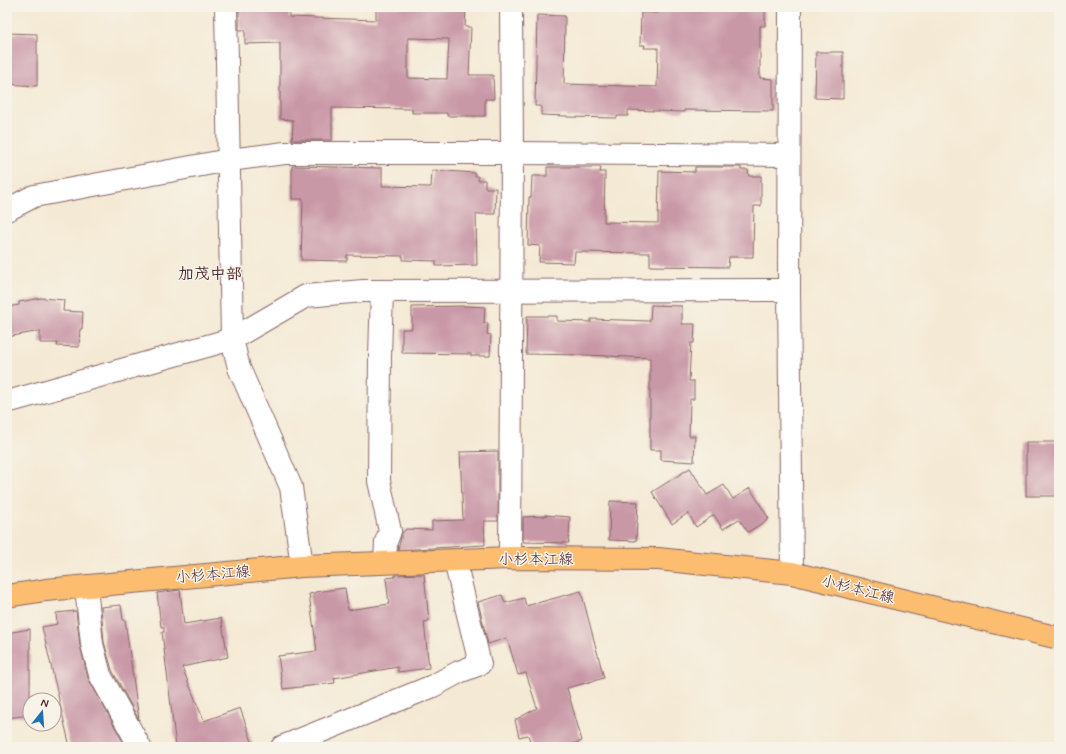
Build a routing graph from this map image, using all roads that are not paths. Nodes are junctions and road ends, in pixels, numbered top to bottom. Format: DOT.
graph roads {
  1 [pos="226,7"];
  2 [pos="511,7"];
  3 [pos="790,7"];
  4 [pos="512,152"];
  5 [pos="789,155"];
  6 [pos="229,160"];
  7 [pos="7,210"];
  8 [pos="789,290"];
  9 [pos="382,291"];
  10 [pos="512,291"];
  11 [pos="232,339"];
  12 [pos="7,402"];
  13 [pos="510,558"];
  14 [pos="455,561"];
  15 [pos="385,562"];
  16 [pos="302,566"];
  17 [pos="792,573"];
  18 [pos="86,586"];
  19 [pos="7,596"];
  20 [pos="1059,638"];
  21 [pos="345,721"];
  22 [pos="140,747"];
  23 [pos="282,747"];
  24 [pos="324,747"];
  1 -- 6 [label="street"];
  2 -- 4 [label="street"];
  3 -- 5 [label="street"];
  4 -- 5 [label="street"];
  4 -- 6 [label="street"];
  4 -- 10 [label="street"];
  5 -- 8 [label="street"];
  6 -- 7 [label="street"];
  6 -- 11 [label="street"];
  8 -- 10 [label="street"];
  8 -- 17 [label="street"];
  9 -- 10 [label="street"];
  9 -- 11 [label="street"];
  9 -- 15 [label="street"];
  10 -- 13 [label="street"];
  11 -- 12 [label="street"];
  11 -- 16 [label="street"];
  13 -- 14 [label="main road, 小杉本江線"];
  13 -- 17 [label="main road, 小杉本江線"];
  14 -- 15 [label="main road, 小杉本江線"];
  14 -- 21 [label="street"];
  15 -- 16 [label="main road, 小杉本江線"];
  16 -- 18 [label="main road, 小杉本江線"];
  17 -- 20 [label="main road, 小杉本江線"];
  18 -- 19 [label="main road, 小杉本江線"];
  18 -- 22 [label="street"];
  21 -- 23 [label="street"];
  21 -- 24 [label="street"];
}
